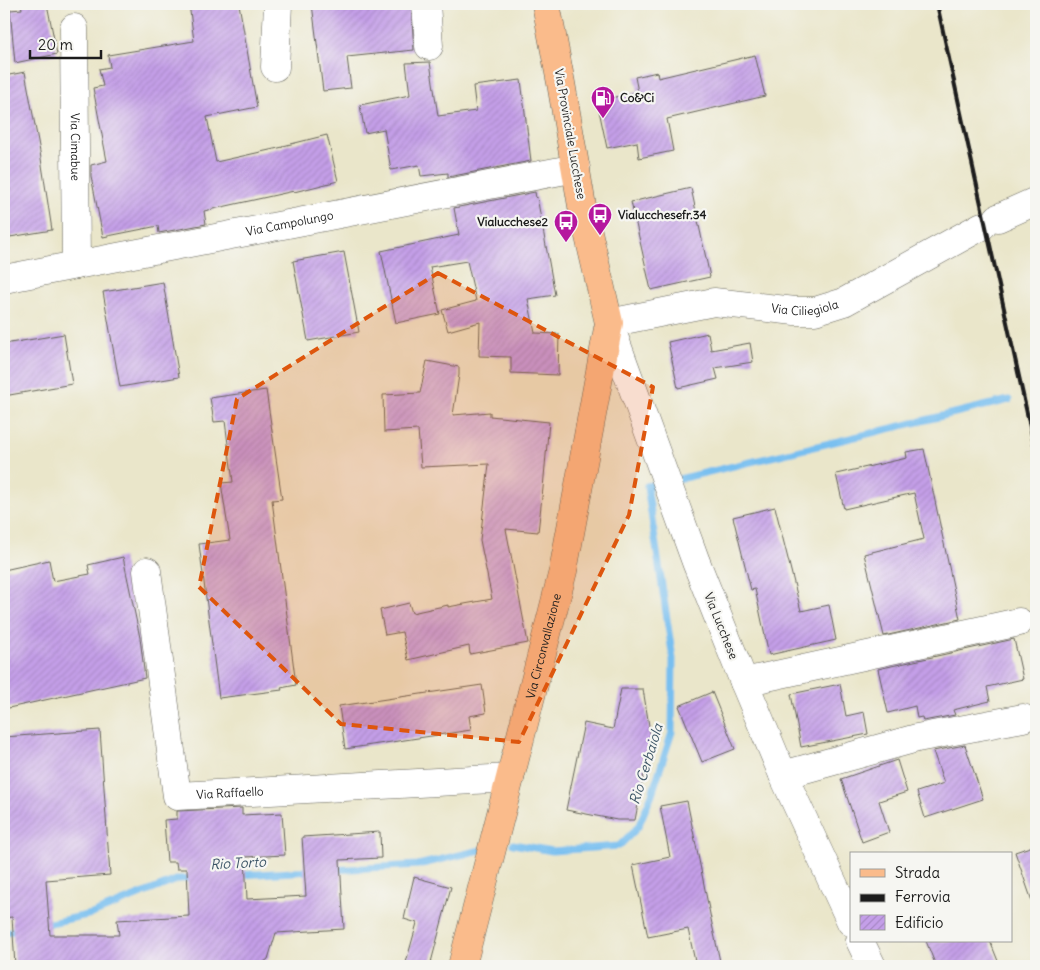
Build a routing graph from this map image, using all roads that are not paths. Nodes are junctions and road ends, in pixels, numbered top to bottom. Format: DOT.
graph roads {
  1 [pos="278,4"];
  2 [pos="426,4"];
  3 [pos="546,4"];
  4 [pos="74,28"];
  5 [pos="429,46"];
  6 [pos="275,67"];
  7 [pos="576,168"];
  8 [pos="1036,201"];
  9 [pos="76,265"];
  10 [pos="4,279"];
  11 [pos="609,323"];
  12 [pos="147,571"];
  13 [pos="1019,622"];
  14 [pos="744,682"];
  15 [pos="1023,718"];
  16 [pos="783,775"];
  17 [pos="510,778"];
  18 [pos="850,920"];
  19 [pos="860,942"];
  20 [pos="462,966"];
  21 [pos="872,966"];
  1 -- 6 [label="street"];
  2 -- 5 [label="street"];
  3 -- 7 [label="main road, Via Provinciale Lucchese"];
  4 -- 9 [label="street, Via Cimabue"];
  7 -- 9 [label="street, Via Campolungo"];
  7 -- 11 [label="main road, Via Provinciale Lucchese"];
  8 -- 11 [label="street, Via Ciliegiola"];
  9 -- 10 [label="street, Via Campolungo"];
  11 -- 14 [label="street, Via Lucchese"];
  11 -- 17 [label="main road, Via Circonvallazione"];
  12 -- 17 [label="street, Via Raffaello"];
  13 -- 14 [label="street"];
  14 -- 16 [label="street, Via Lucchese"];
  15 -- 16 [label="street"];
  16 -- 18 [label="street, Via Lucchese"];
  17 -- 20 [label="main road, Via Circonvallazione"];
  19 -- 21 [label="street"];
}
